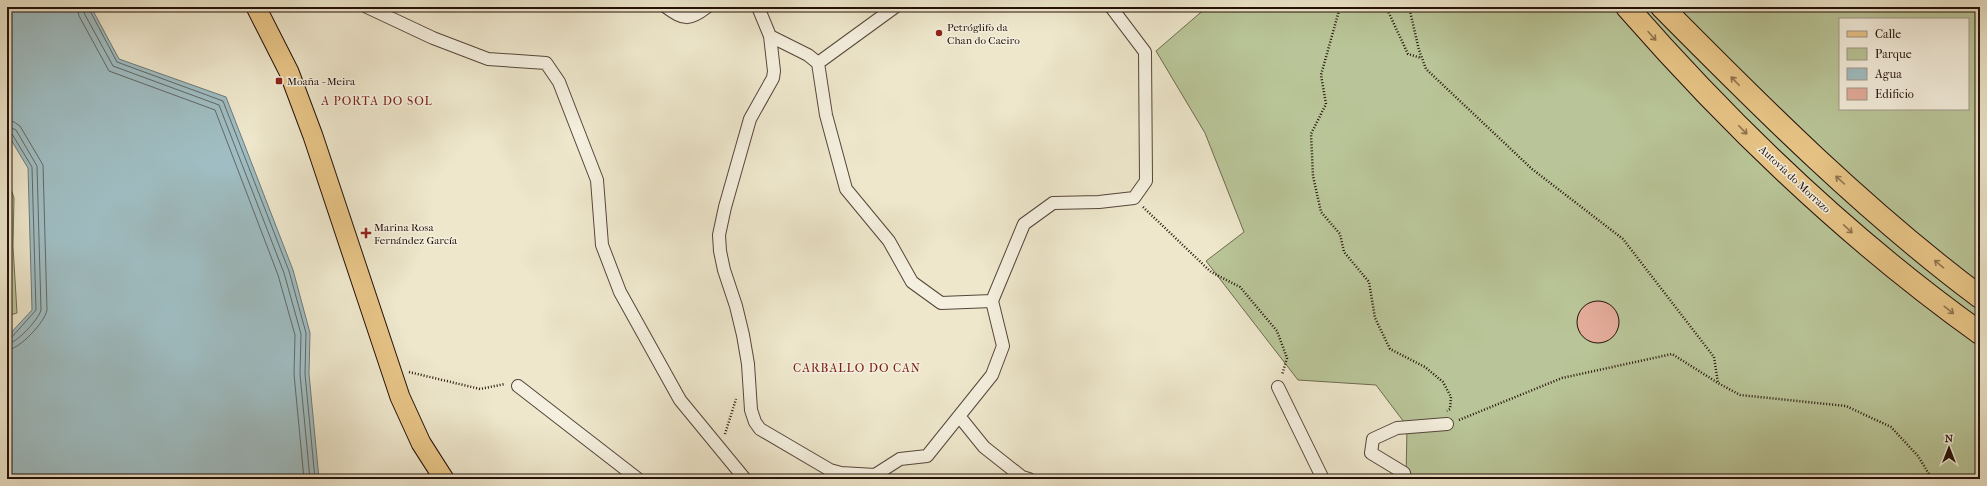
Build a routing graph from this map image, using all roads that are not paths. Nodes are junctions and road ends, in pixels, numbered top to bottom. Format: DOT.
graph roads {
  1 [pos="256,7"];
  2 [pos="367,7"];
  3 [pos="666,7"];
  4 [pos="707,7"];
  5 [pos="758,7"];
  6 [pos="1111,7"];
  7 [pos="1627,7"];
  8 [pos="1662,7"];
  9 [pos="892,8"];
  10 [pos="770,36"];
  11 [pos="818,63"];
  12 [pos="1980,297"];
  13 [pos="992,301"];
  14 [pos="1980,333"];
  15 [pos="518,386"];
  16 [pos="1278,387"];
  17 [pos="959,416"];
  18 [pos="1447,424"];
  19 [pos="875,477"];
  20 [pos="444,479"];
  21 [pos="638,479"];
  22 [pos="745,479"];
  23 [pos="1029,479"];
  24 [pos="1323,479"];
  25 [pos="1405,479"];
  1 -- 20 [label="main road"];
  2 -- 22 [label="street"];
  3 -- 4 [label="street"];
  5 -- 10 [label="street"];
  6 -- 13 [label="street"];
  7 -- 14 [label="highway, Autovía do Morrazo, one-way"];
  12 -- 8 [label="highway, one-way"];
  9 -- 11 [label="street"];
  10 -- 11 [label="street"];
  10 -- 19 [label="street"];
  11 -- 13 [label="street"];
  13 -- 17 [label="street"];
  15 -- 21 [label="street"];
  16 -- 24 [label="street"];
  17 -- 19 [label="street"];
  17 -- 23 [label="street"];
  18 -- 25 [label="street"];
}
